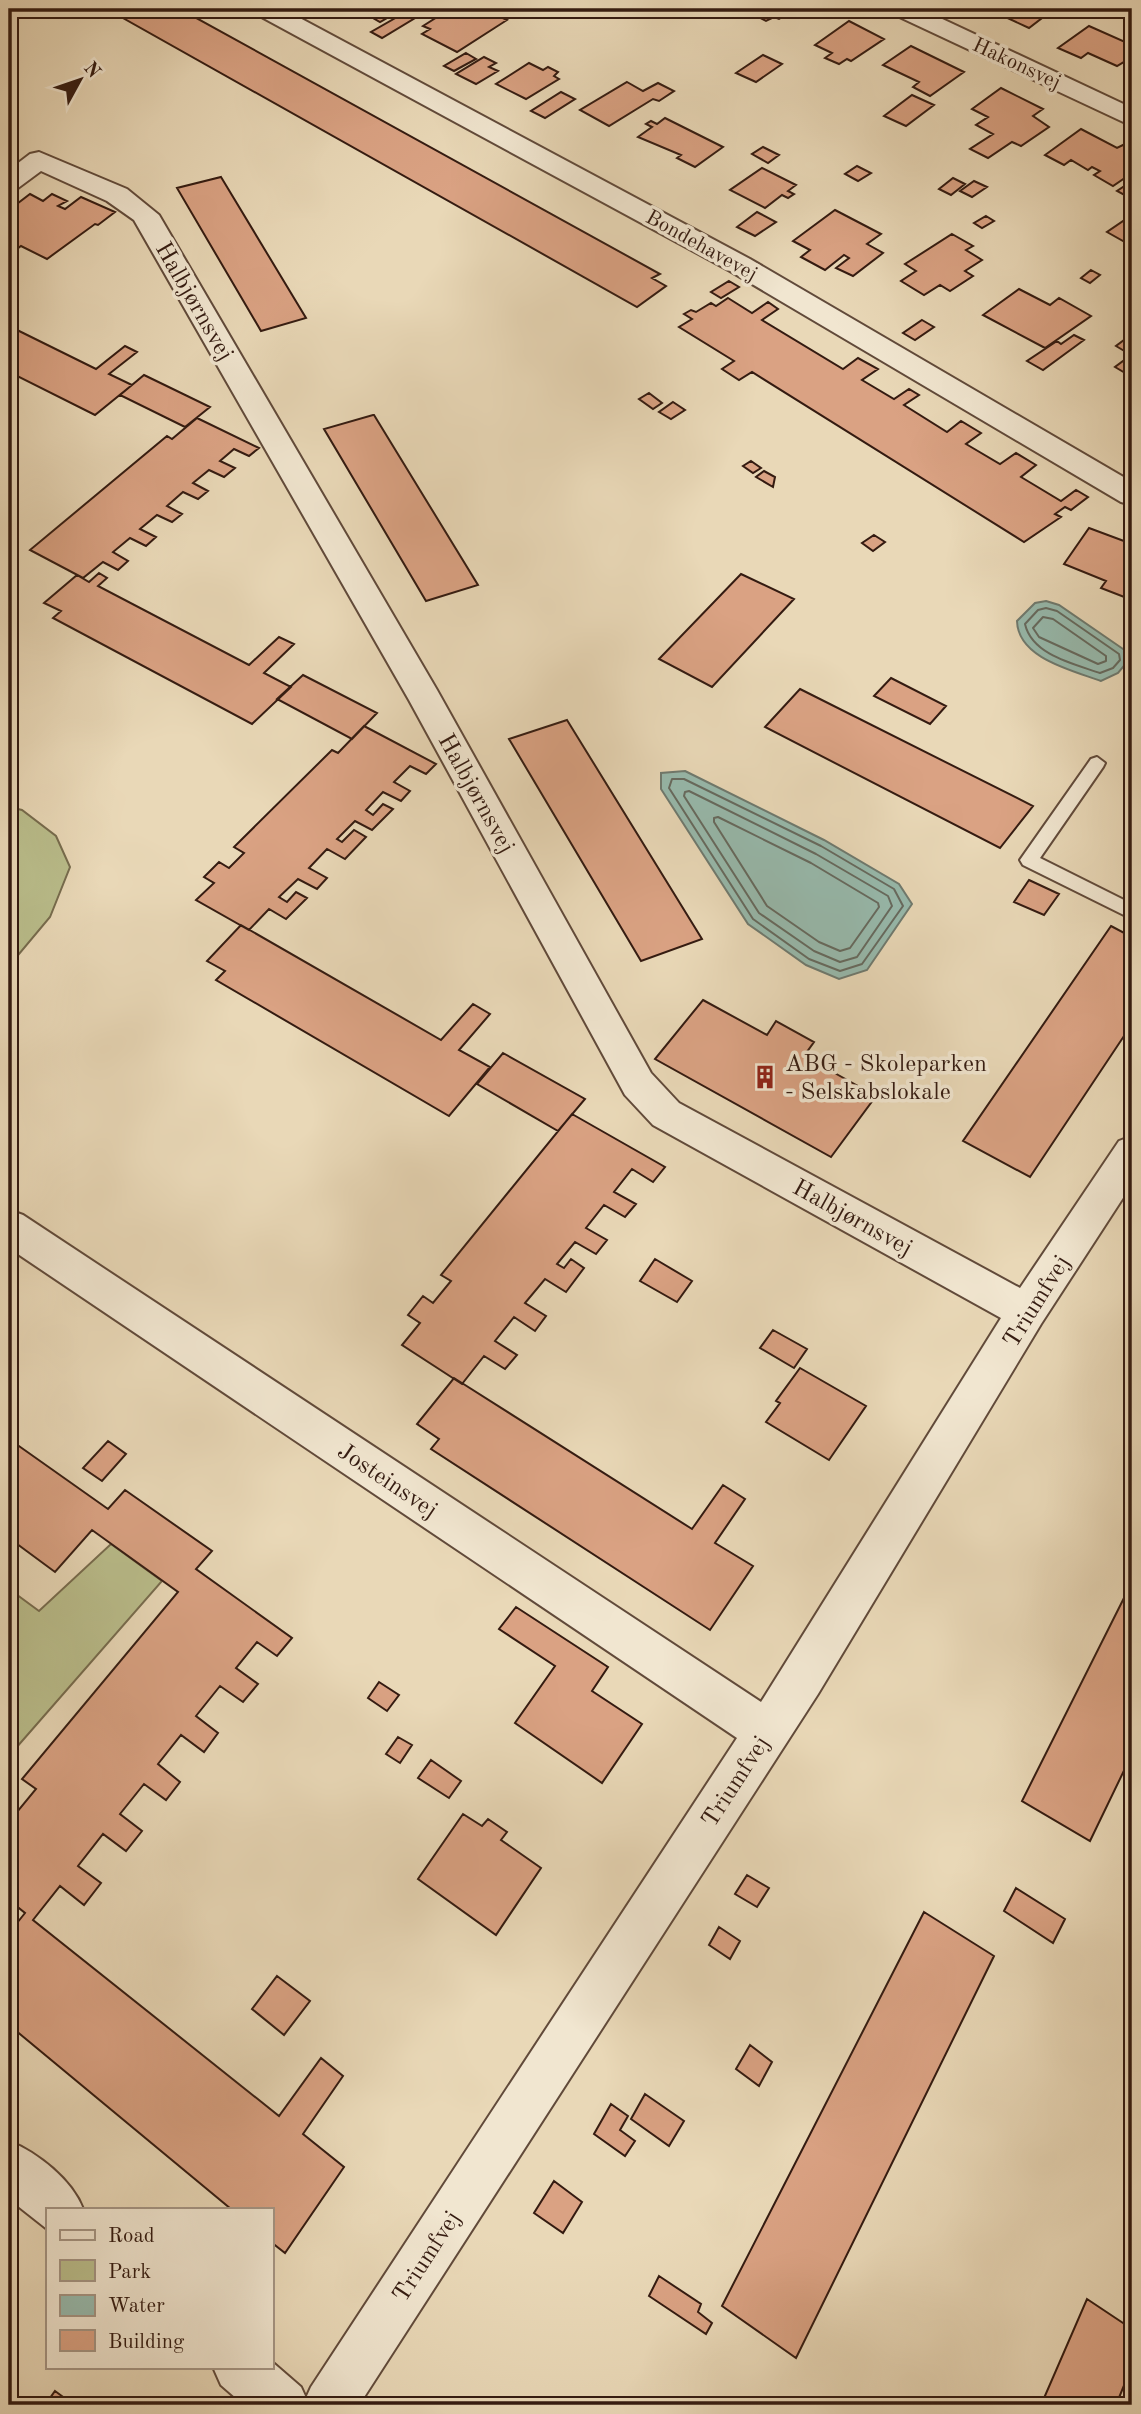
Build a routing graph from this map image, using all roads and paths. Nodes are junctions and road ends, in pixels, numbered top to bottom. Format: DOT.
graph roads {
  1 [pos="265,9"];
  2 [pos="902,9"];
  3 [pos="1132,118"];
  4 [pos="9,182"];
  5 [pos="1132,495"];
  6 [pos="1097,763"];
  7 [pos="1132,912"];
  8 [pos="1132,1152"];
  9 [pos="9,1227"];
  10 [pos="1027,1312"];
  11 [pos="767,1732"];
  12 [pos="9,2166"];
  13 [pos="57,2208"];
  14 [pos="240,2368"];
  15 [pos="284,2405"];
  16 [pos="329,2405"];
  1 -- 5 [label="street, Bondehavevej"];
  2 -- 3 [label="street, Hakonsvej"];
  4 -- 10 [label="street, Halbjørnsvej"];
  6 -- 7 [label="lane"];
  8 -- 10 [label="street, Triumfvej"];
  9 -- 11 [label="street, Josteinsvej"];
  10 -- 11 [label="street, Triumfvej"];
  11 -- 16 [label="street, Triumfvej"];
  12 -- 13 [label="street"];
  14 -- 15 [label="street"];
}
